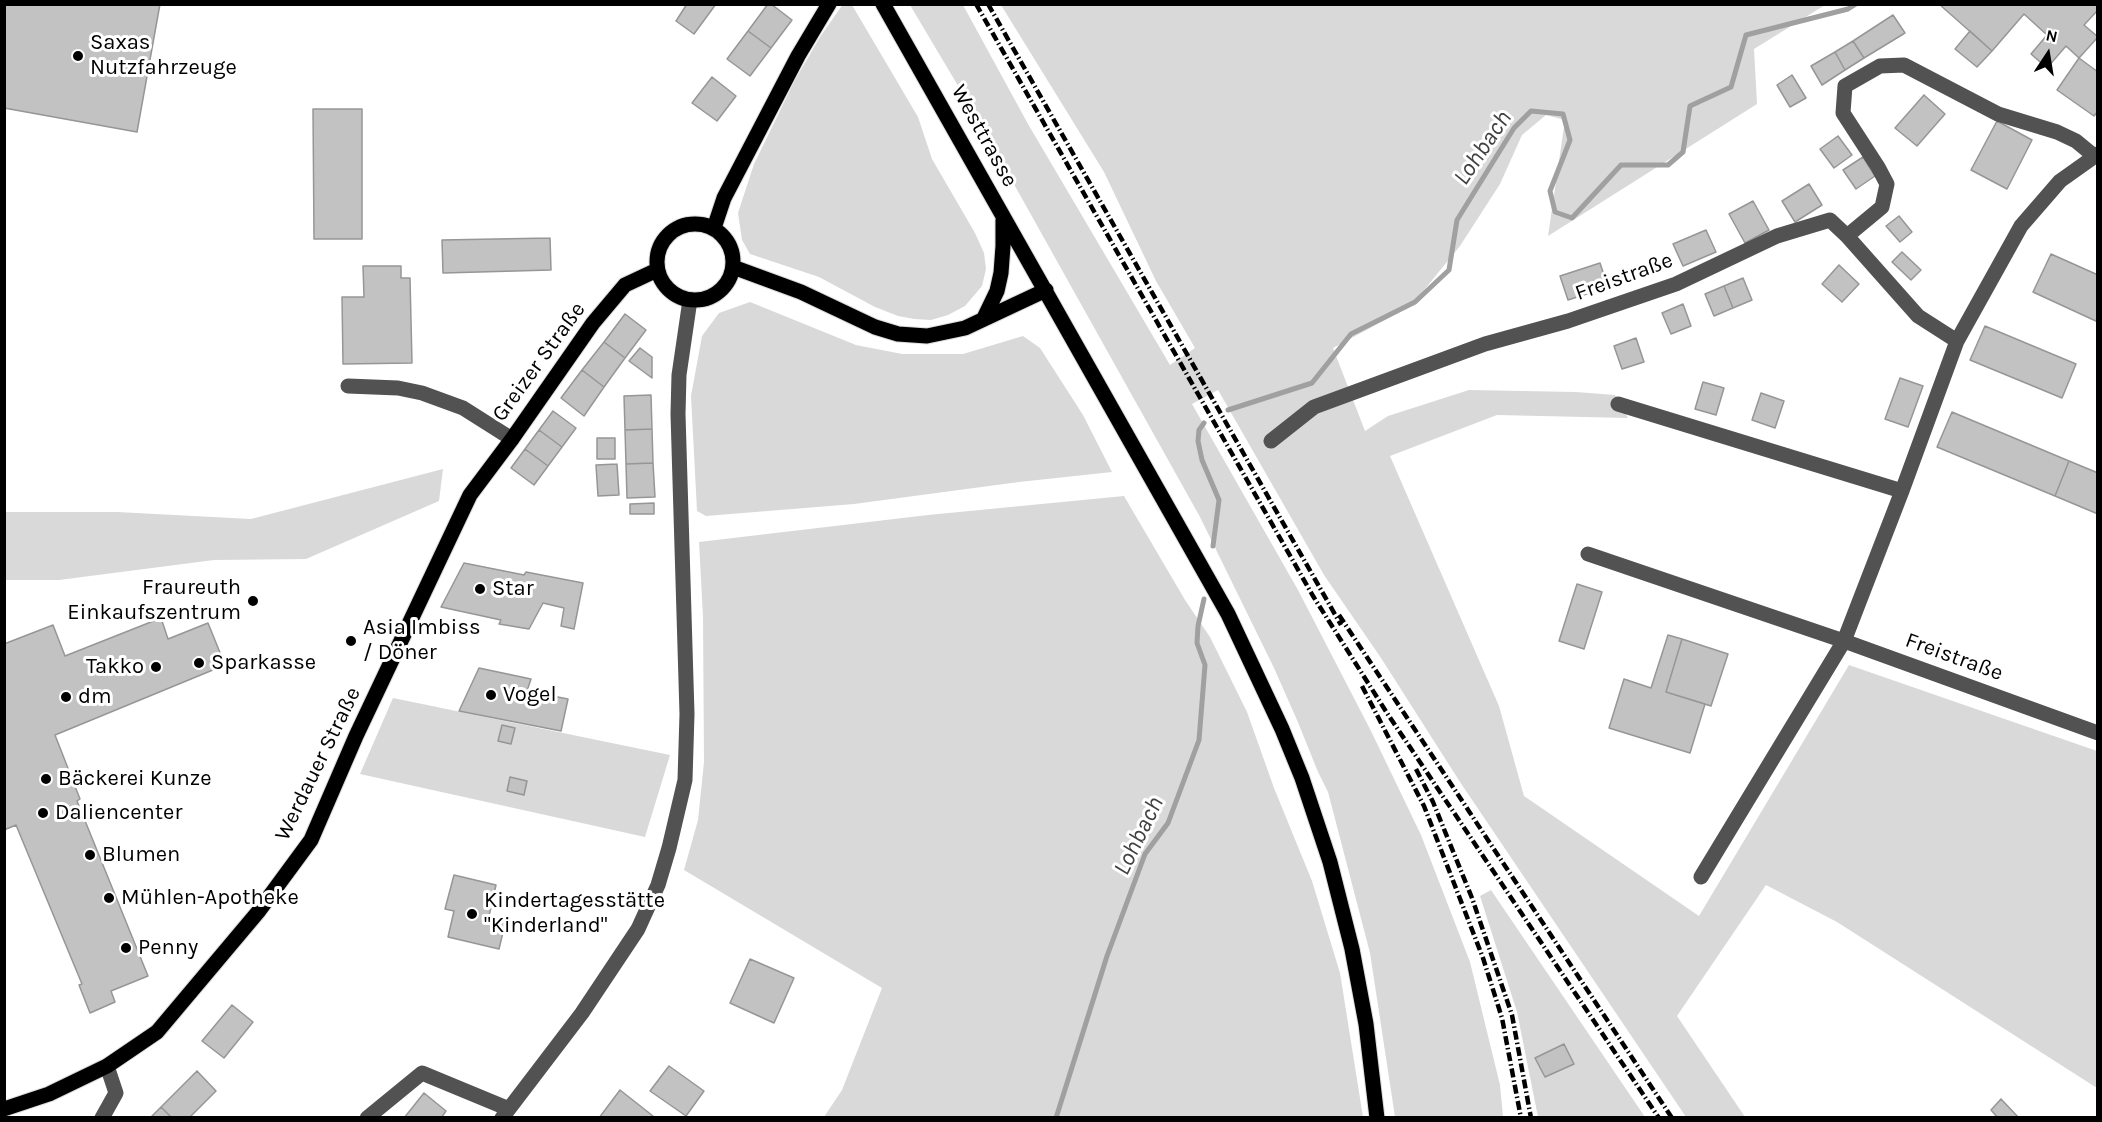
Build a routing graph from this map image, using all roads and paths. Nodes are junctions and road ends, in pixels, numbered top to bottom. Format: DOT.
graph roads {
  1 [pos="829,4"];
  2 [pos="883,5"];
  3 [pos="2095,155"];
  4 [pos="1003,217"];
  5 [pos="714,228"];
  6 [pos="1847,236"];
  7 [pos="733,267"];
  8 [pos="657,270"];
  9 [pos="1046,290"];
  10 [pos="690,300"];
  11 [pos="984,318"];
  12 [pos="1957,341"];
  13 [pos="348,386"];
  14 [pos="1618,404"];
  15 [pos="512,439"];
  16 [pos="1271,441"];
  17 [pos="1902,491"];
  18 [pos="470,495"];
  19 [pos="1588,554"];
  20 [pos="1844,641"];
  21 [pos="2097,733"];
  22 [pos="1701,877"];
  23 [pos="107,1066"];
  24 [pos="4,1109"];
  25 [pos="506,1113"];
  26 [pos="102,1118"];
  27 [pos="367,1118"];
  28 [pos="1377,1118"];
  1 -- 5 [label="main road"];
  2 -- 4 [label="main road, Westtrasse"];
  3 -- 6 [label="street"];
  3 -- 12 [label="street"];
  4 -- 9 [label="main road, Westtrasse"];
  4 -- 11 [label="main road"];
  5 -- 7 [label="main road"];
  5 -- 8 [label="main road"];
  6 -- 12 [label="street, Freistraße"];
  6 -- 16 [label="street, Freistraße"];
  7 -- 10 [label="main road"];
  7 -- 11 [label="main road"];
  8 -- 10 [label="main road"];
  8 -- 15 [label="main road, Greizer Straße"];
  9 -- 11 [label="main road"];
  9 -- 28 [label="main road, Westtrasse"];
  10 -- 25 [label="street"];
  12 -- 17 [label="street"];
  13 -- 15 [label="street"];
  14 -- 17 [label="street"];
  15 -- 18 [label="main road, Greizer Straße"];
  17 -- 20 [label="street"];
  18 -- 23 [label="main road, Werdauer Straße"];
  19 -- 20 [label="street, Freistraße"];
  20 -- 21 [label="street, Freistraße"];
  20 -- 22 [label="street"];
  23 -- 24 [label="main road, Werdauer Straße"];
  23 -- 26 [label="street"];
  25 -- 27 [label="street"];
}
